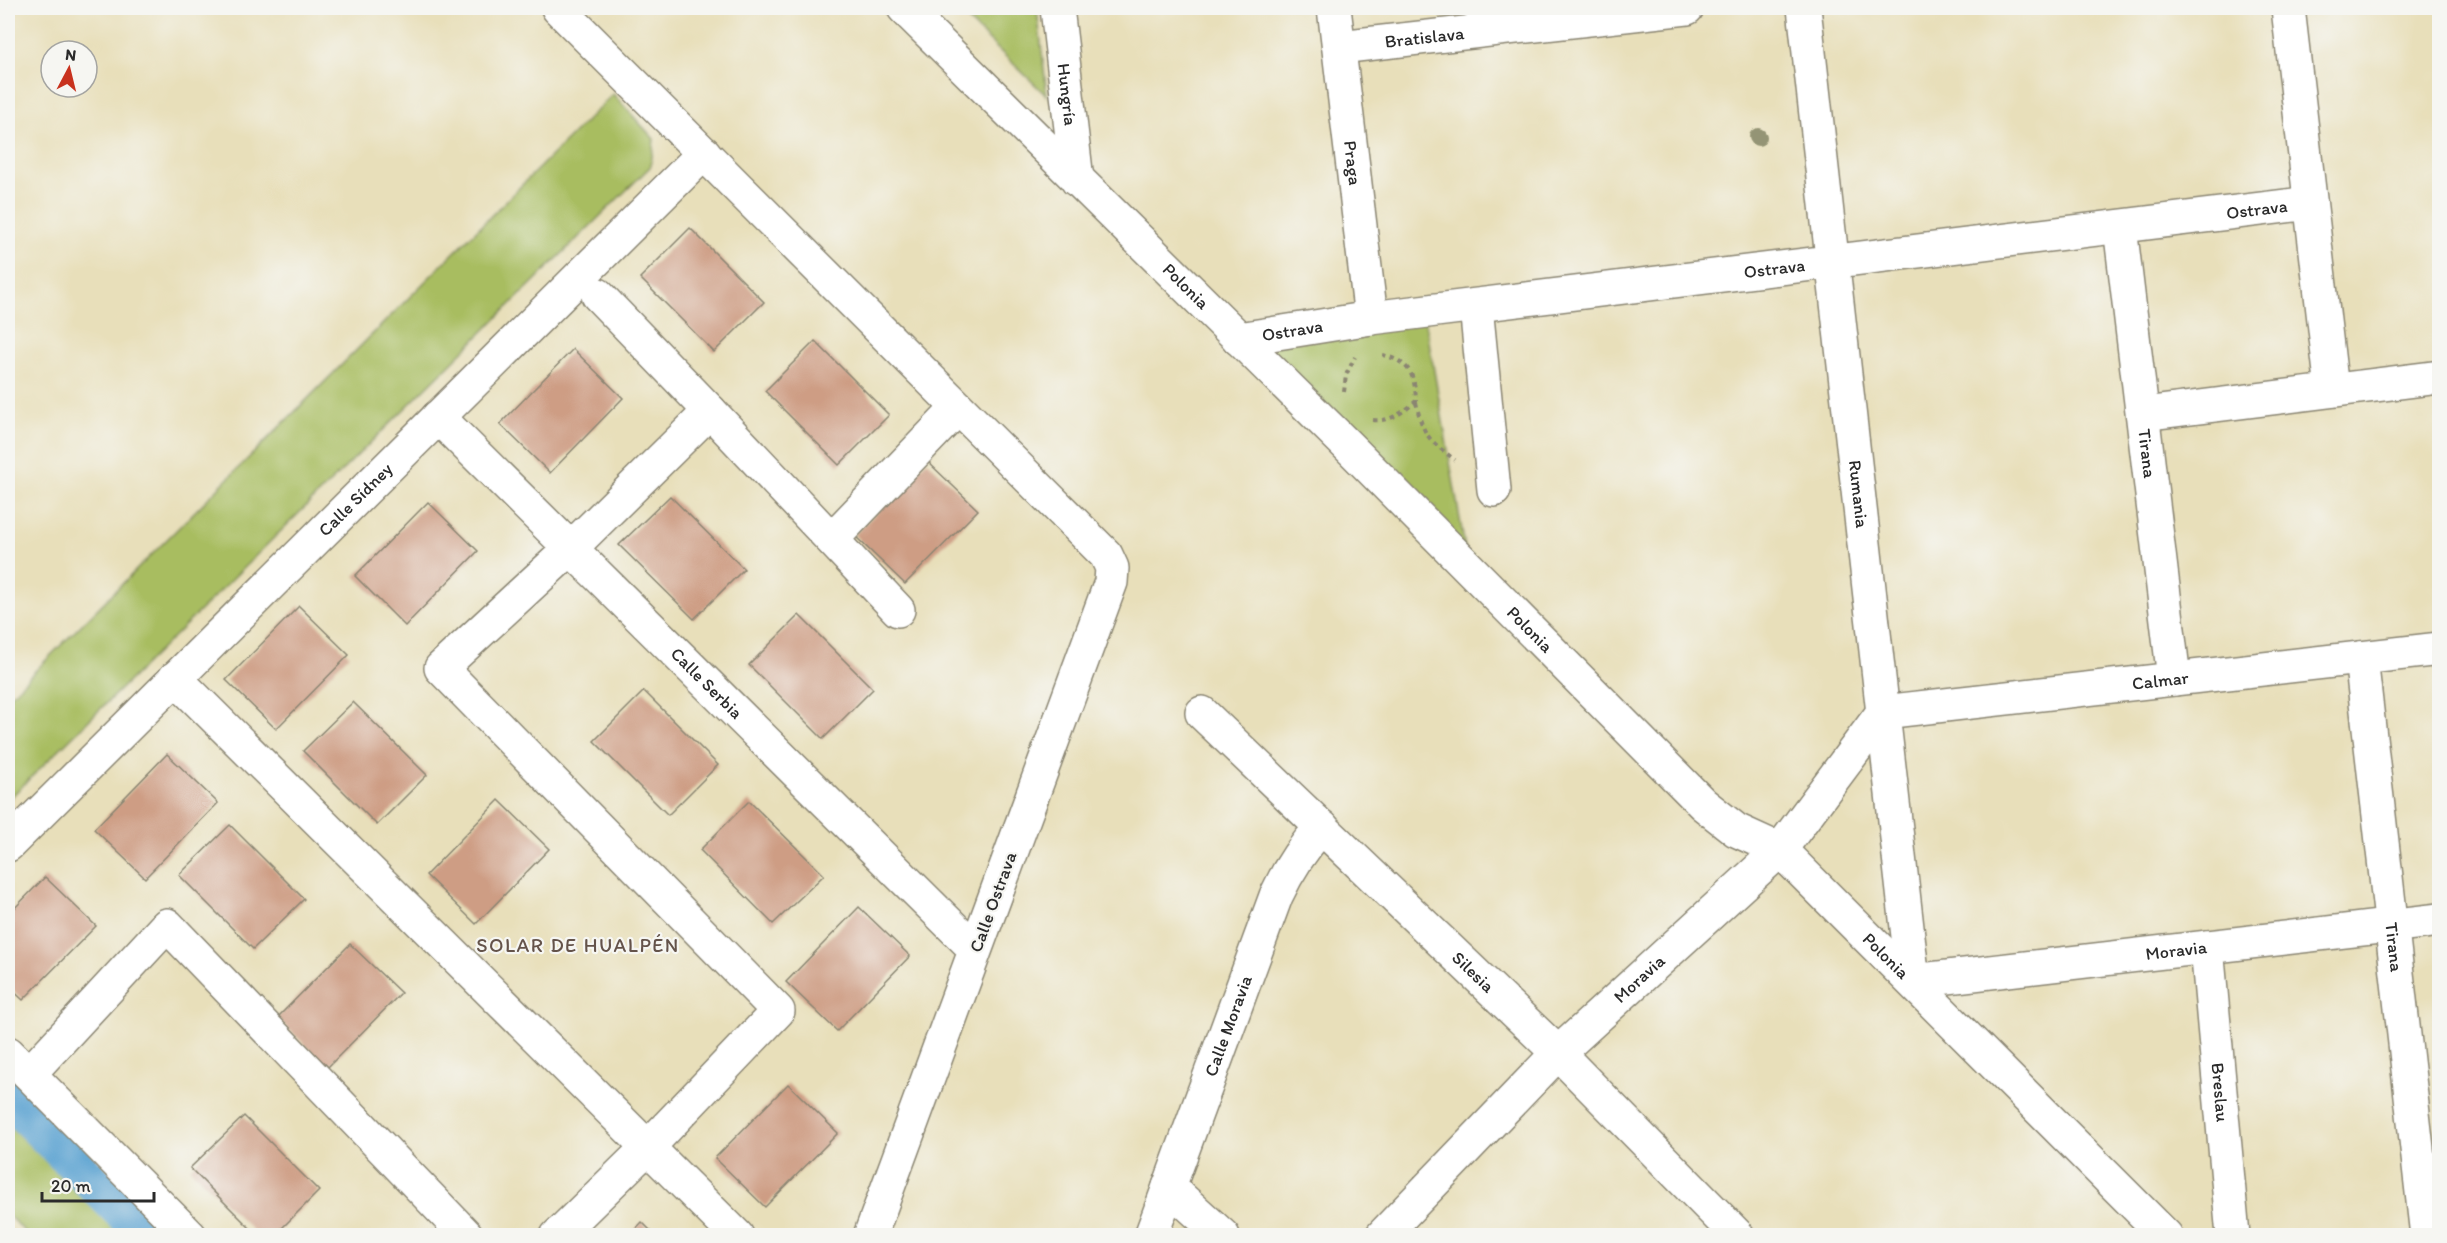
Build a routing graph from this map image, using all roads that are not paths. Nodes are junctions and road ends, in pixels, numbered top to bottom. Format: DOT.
graph roads {
  1 [pos="558,8"];
  2 [pos="904,8"];
  3 [pos="1057,8"];
  4 [pos="1334,8"];
  5 [pos="1687,8"];
  6 [pos="1804,8"];
  7 [pos="2288,8"];
  8 [pos="1339,47"];
  9 [pos="704,153"];
  10 [pos="1077,180"];
  11 [pos="2310,203"];
  12 [pos="2120,227"];
  13 [pos="1832,262"];
  14 [pos="598,295"];
  15 [pos="1476,306"];
  16 [pos="1371,318"];
  17 [pos="1239,339"];
  18 [pos="2439,377"];
  19 [pos="2332,390"];
  20 [pos="958,408"];
  21 [pos="710,411"];
  22 [pos="2143,414"];
  23 [pos="438,417"];
  24 [pos="1494,490"];
  25 [pos="832,539"];
  26 [pos="571,548"];
  27 [pos="898,610"];
  28 [pos="2439,649"];
  29 [pos="2361,658"];
  30 [pos="175,678"];
  31 [pos="2174,679"];
  32 [pos="1883,712"];
  33 [pos="1202,713"];
  34 [pos="1322,827"];
  35 [pos="8,845"];
  36 [pos="1780,850"];
  37 [pos="2439,920"];
  38 [pos="2392,926"];
  39 [pos="2207,947"];
  40 [pos="975,949"];
  41 [pos="1913,981"];
  42 [pos="1558,1053"];
  43 [pos="18,1063"];
  44 [pos="648,1147"];
  45 [pos="1169,1187"];
  46 [pos="190,1236"];
  47 [pos="467,1236"];
  48 [pos="557,1236"];
  49 [pos="737,1236"];
  50 [pos="870,1236"];
  51 [pos="1151,1236"];
  52 [pos="1223,1236"];
  53 [pos="1382,1236"];
  54 [pos="1738,1236"];
  55 [pos="2166,1236"];
  56 [pos="2233,1236"];
  57 [pos="2427,1236"];
  1 -- 9 [label="street"];
  2 -- 10 [label="street, Polonia"];
  3 -- 10 [label="street, Hungría"];
  4 -- 8 [label="street, Praga"];
  5 -- 8 [label="street, Bratislava"];
  6 -- 13 [label="street, Rumania"];
  7 -- 11 [label="street"];
  8 -- 16 [label="street, Praga"];
  9 -- 20 [label="street"];
  9 -- 23 [label="street, Calle Sídney"];
  10 -- 17 [label="street, Polonia"];
  11 -- 12 [label="street, Ostrava"];
  11 -- 19 [label="street"];
  12 -- 13 [label="street, Ostrava"];
  12 -- 22 [label="street, Tirana"];
  13 -- 15 [label="street, Ostrava"];
  13 -- 32 [label="street, Rumania"];
  14 -- 21 [label="street"];
  15 -- 16 [label="street, Ostrava"];
  15 -- 24 [label="street"];
  16 -- 17 [label="street, Ostrava"];
  17 -- 36 [label="street, Polonia"];
  18 -- 19 [label="street"];
  19 -- 22 [label="street"];
  20 -- 25 [label="street"];
  20 -- 40 [label="street, Calle Ostrava"];
  21 -- 25 [label="street"];
  21 -- 26 [label="street"];
  22 -- 31 [label="street, Tirana"];
  23 -- 26 [label="street, Calle Serbia"];
  23 -- 30 [label="street, Calle Sídney"];
  25 -- 27 [label="street"];
  26 -- 40 [label="street, Calle Serbia"];
  26 -- 44 [label="street"];
  28 -- 29 [label="street, Calmar"];
  29 -- 31 [label="street, Calmar"];
  29 -- 38 [label="street, Tirana"];
  30 -- 35 [label="street, Calle Sídney"];
  30 -- 44 [label="street"];
  31 -- 32 [label="street, Calmar"];
  32 -- 36 [label="street, Moravia"];
  32 -- 41 [label="street, Rumania"];
  33 -- 34 [label="street, Silesia"];
  34 -- 42 [label="street, Silesia"];
  34 -- 45 [label="street, Calle Moravia"];
  36 -- 41 [label="street, Polonia"];
  36 -- 42 [label="street, Moravia"];
  37 -- 38 [label="street, Moravia"];
  38 -- 39 [label="street, Moravia"];
  38 -- 57 [label="street, Tirana"];
  39 -- 41 [label="street, Moravia"];
  39 -- 56 [label="street, Breslau"];
  40 -- 50 [label="street, Calle Ostrava"];
  41 -- 55 [label="street, Polonia"];
  42 -- 53 [label="street, Moravia"];
  42 -- 54 [label="street, Silesia"];
  43 -- 46 [label="street"];
  43 -- 47 [label="street"];
  44 -- 48 [label="street"];
  44 -- 49 [label="street"];
  45 -- 51 [label="street, Calle Moravia"];
  45 -- 52 [label="street"];
}
